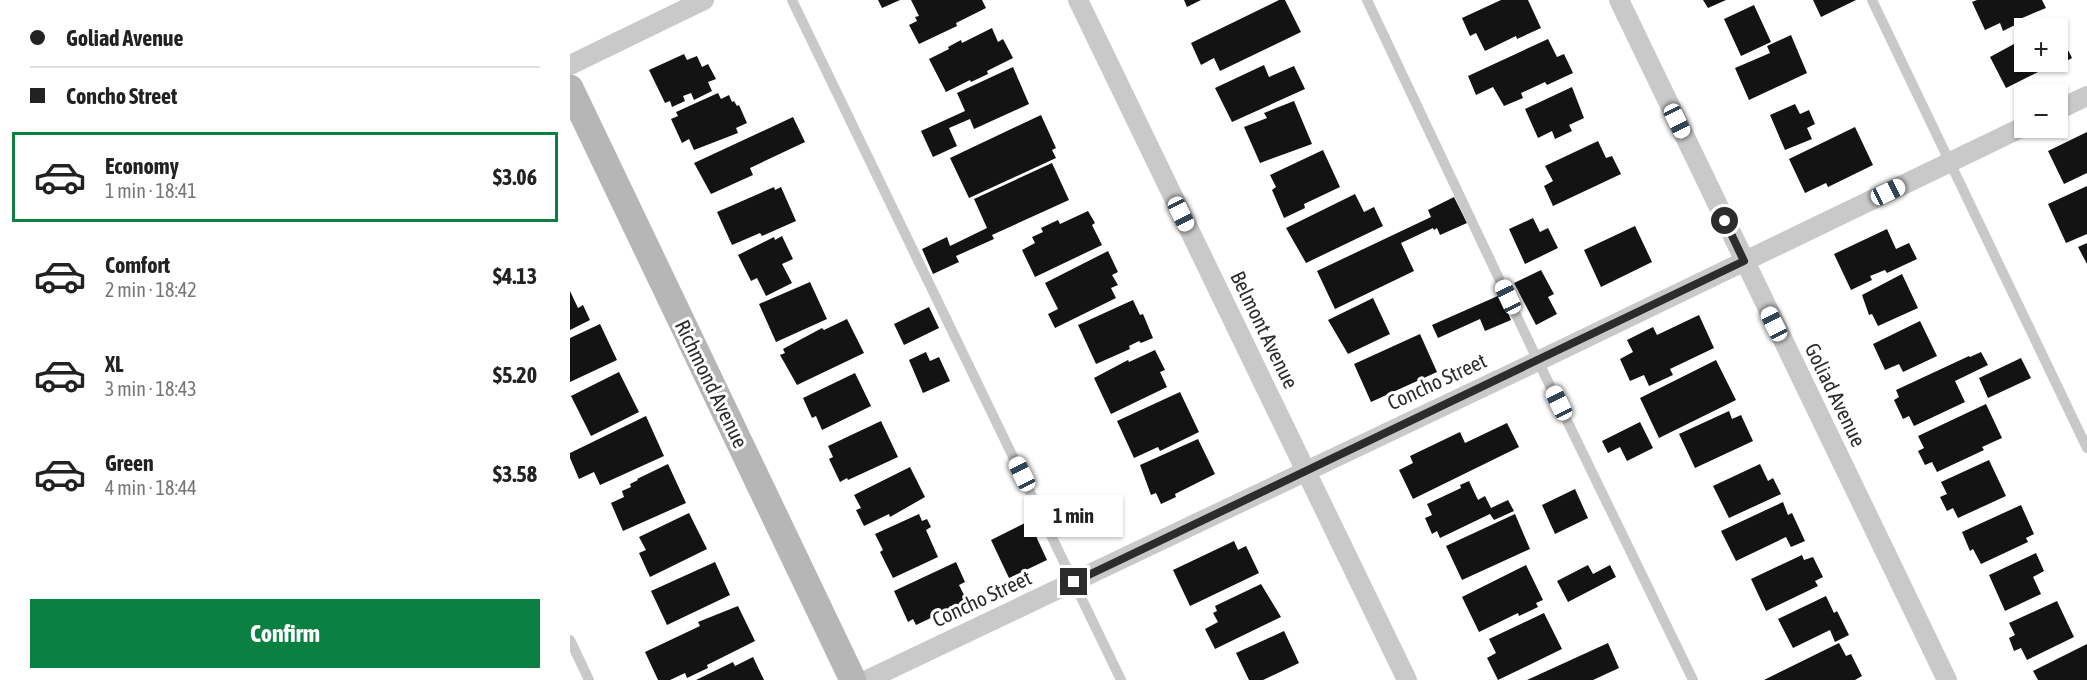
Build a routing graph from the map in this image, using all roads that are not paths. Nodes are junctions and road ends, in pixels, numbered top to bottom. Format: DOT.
graph roads {
  1 [pos="704,0"];
  2 [pos="792,0"];
  3 [pos="1078,0"];
  4 [pos="1367,0"];
  5 [pos="1619,0"];
  6 [pos="1872,0"];
  7 [pos="570,65"];
  8 [pos="570,88"];
  9 [pos="2087,96"];
  10 [pos="2068,105"];
  11 [pos="2014,131"];
  12 [pos="1950,162"];
  13 [pos="1744,261"];
  14 [pos="1538,361"];
  15 [pos="2087,448"];
  16 [pos="1306,471"];
  17 [pos="1074,582"];
  18 [pos="570,640"];
  19 [pos="589,680"];
  20 [pos="853,680"];
  21 [pos="867,680"];
  22 [pos="1121,680"];
  23 [pos="1407,680"];
  24 [pos="1693,680"];
  25 [pos="1947,680"];
  1 -- 7 [label="street"];
  2 -- 17 [label="lane"];
  3 -- 16 [label="street, Belmont Avenue"];
  4 -- 14 [label="lane"];
  5 -- 13 [label="street, Goliad Avenue"];
  6 -- 12 [label="lane"];
  8 -- 20 [label="street, Richmond Avenue"];
  9 -- 10 [label="street"];
  11 -- 12 [label="street, Concho Street"];
  12 -- 13 [label="street, Concho Street"];
  12 -- 15 [label="lane"];
  13 -- 14 [label="street, Concho Street"];
  13 -- 25 [label="street, Goliad Avenue"];
  14 -- 16 [label="street, Concho Street"];
  14 -- 24 [label="lane"];
  16 -- 17 [label="street, Concho Street"];
  16 -- 23 [label="street, Belmont Avenue"];
  17 -- 21 [label="street, Concho Street"];
  17 -- 22 [label="lane"];
  18 -- 19 [label="lane"];
}
